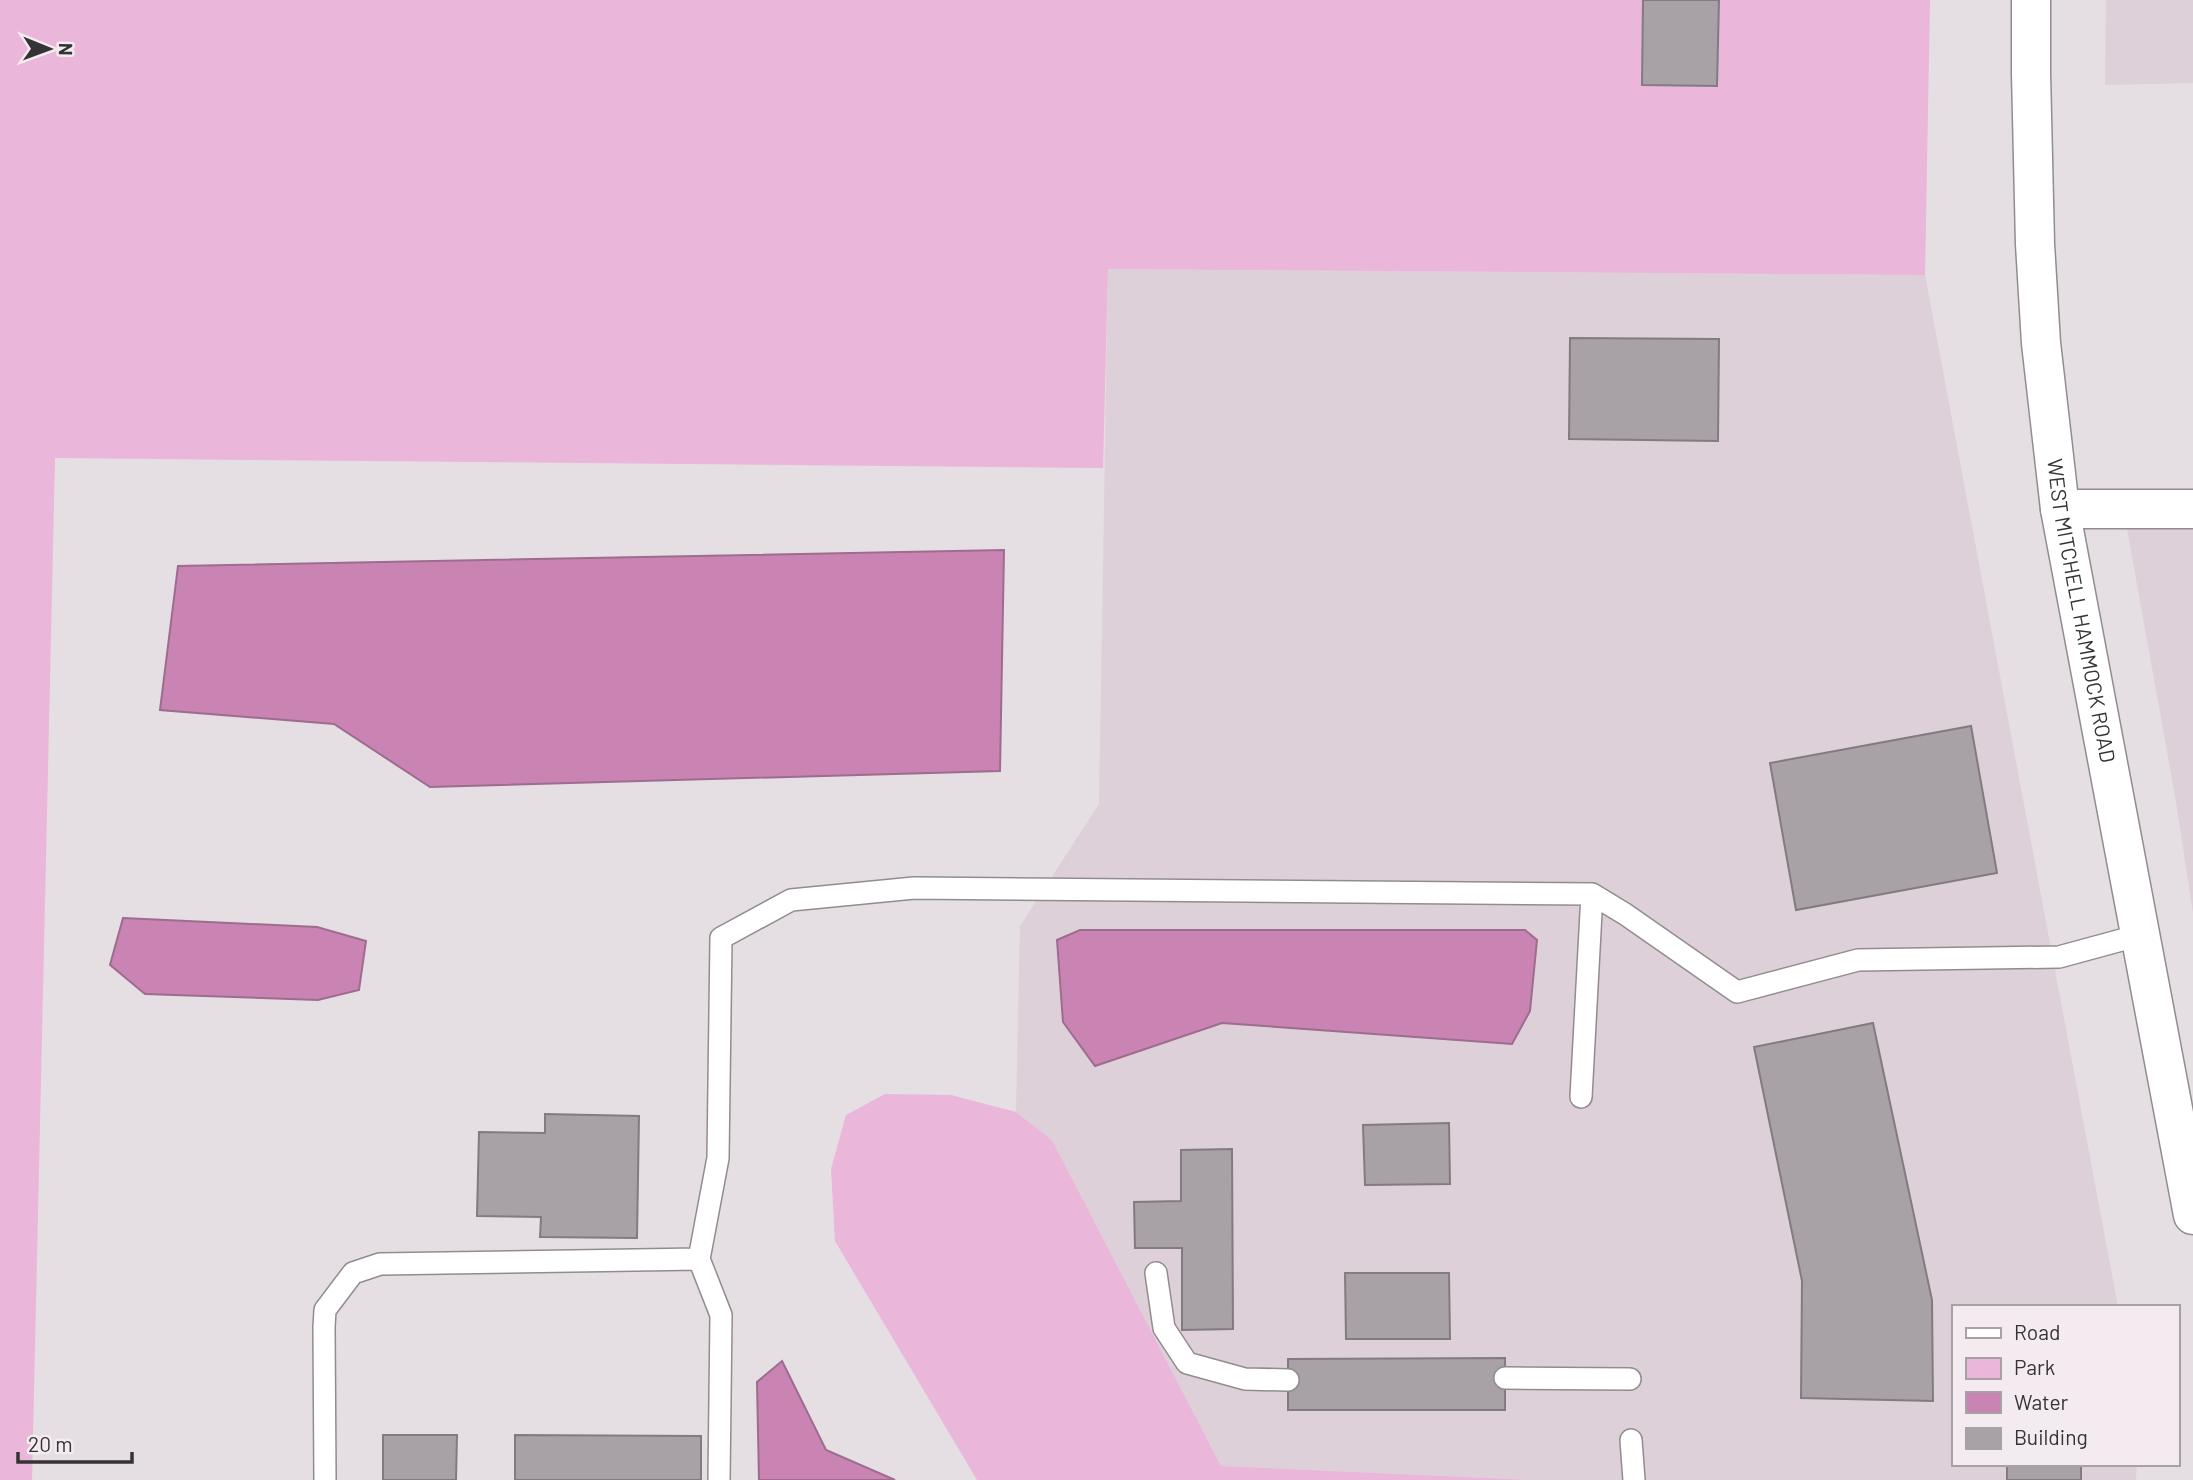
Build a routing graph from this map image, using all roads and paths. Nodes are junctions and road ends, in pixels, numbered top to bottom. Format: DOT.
graph roads {
  1 [pos="2031,0"];
  2 [pos="2060,509"];
  3 [pos="2193,509"];
  4 [pos="1592,894"];
  5 [pos="2140,935"];
  6 [pos="1581,1097"];
  7 [pos="2193,1215"];
  8 [pos="699,1259"];
  9 [pos="1156,1273"];
  10 [pos="1505,1378"];
  11 [pos="1630,1379"];
  12 [pos="1288,1380"];
  13 [pos="1631,1440"];
  14 [pos="325,1480"];
  15 [pos="719,1480"];
  16 [pos="1634,1480"];
  1 -- 2 [label="main road, WEST MITCHELL HAMMOCK ROAD"];
  2 -- 3 [label="main road"];
  2 -- 5 [label="main road, WEST MITCHELL HAMMOCK ROAD"];
  4 -- 5 [label="lane"];
  4 -- 6 [label="lane"];
  4 -- 8 [label="lane"];
  5 -- 7 [label="main road, WEST MITCHELL HAMMOCK ROAD"];
  8 -- 14 [label="lane"];
  8 -- 15 [label="lane"];
  9 -- 12 [label="lane"];
  10 -- 11 [label="lane"];
  13 -- 16 [label="lane"];
}
